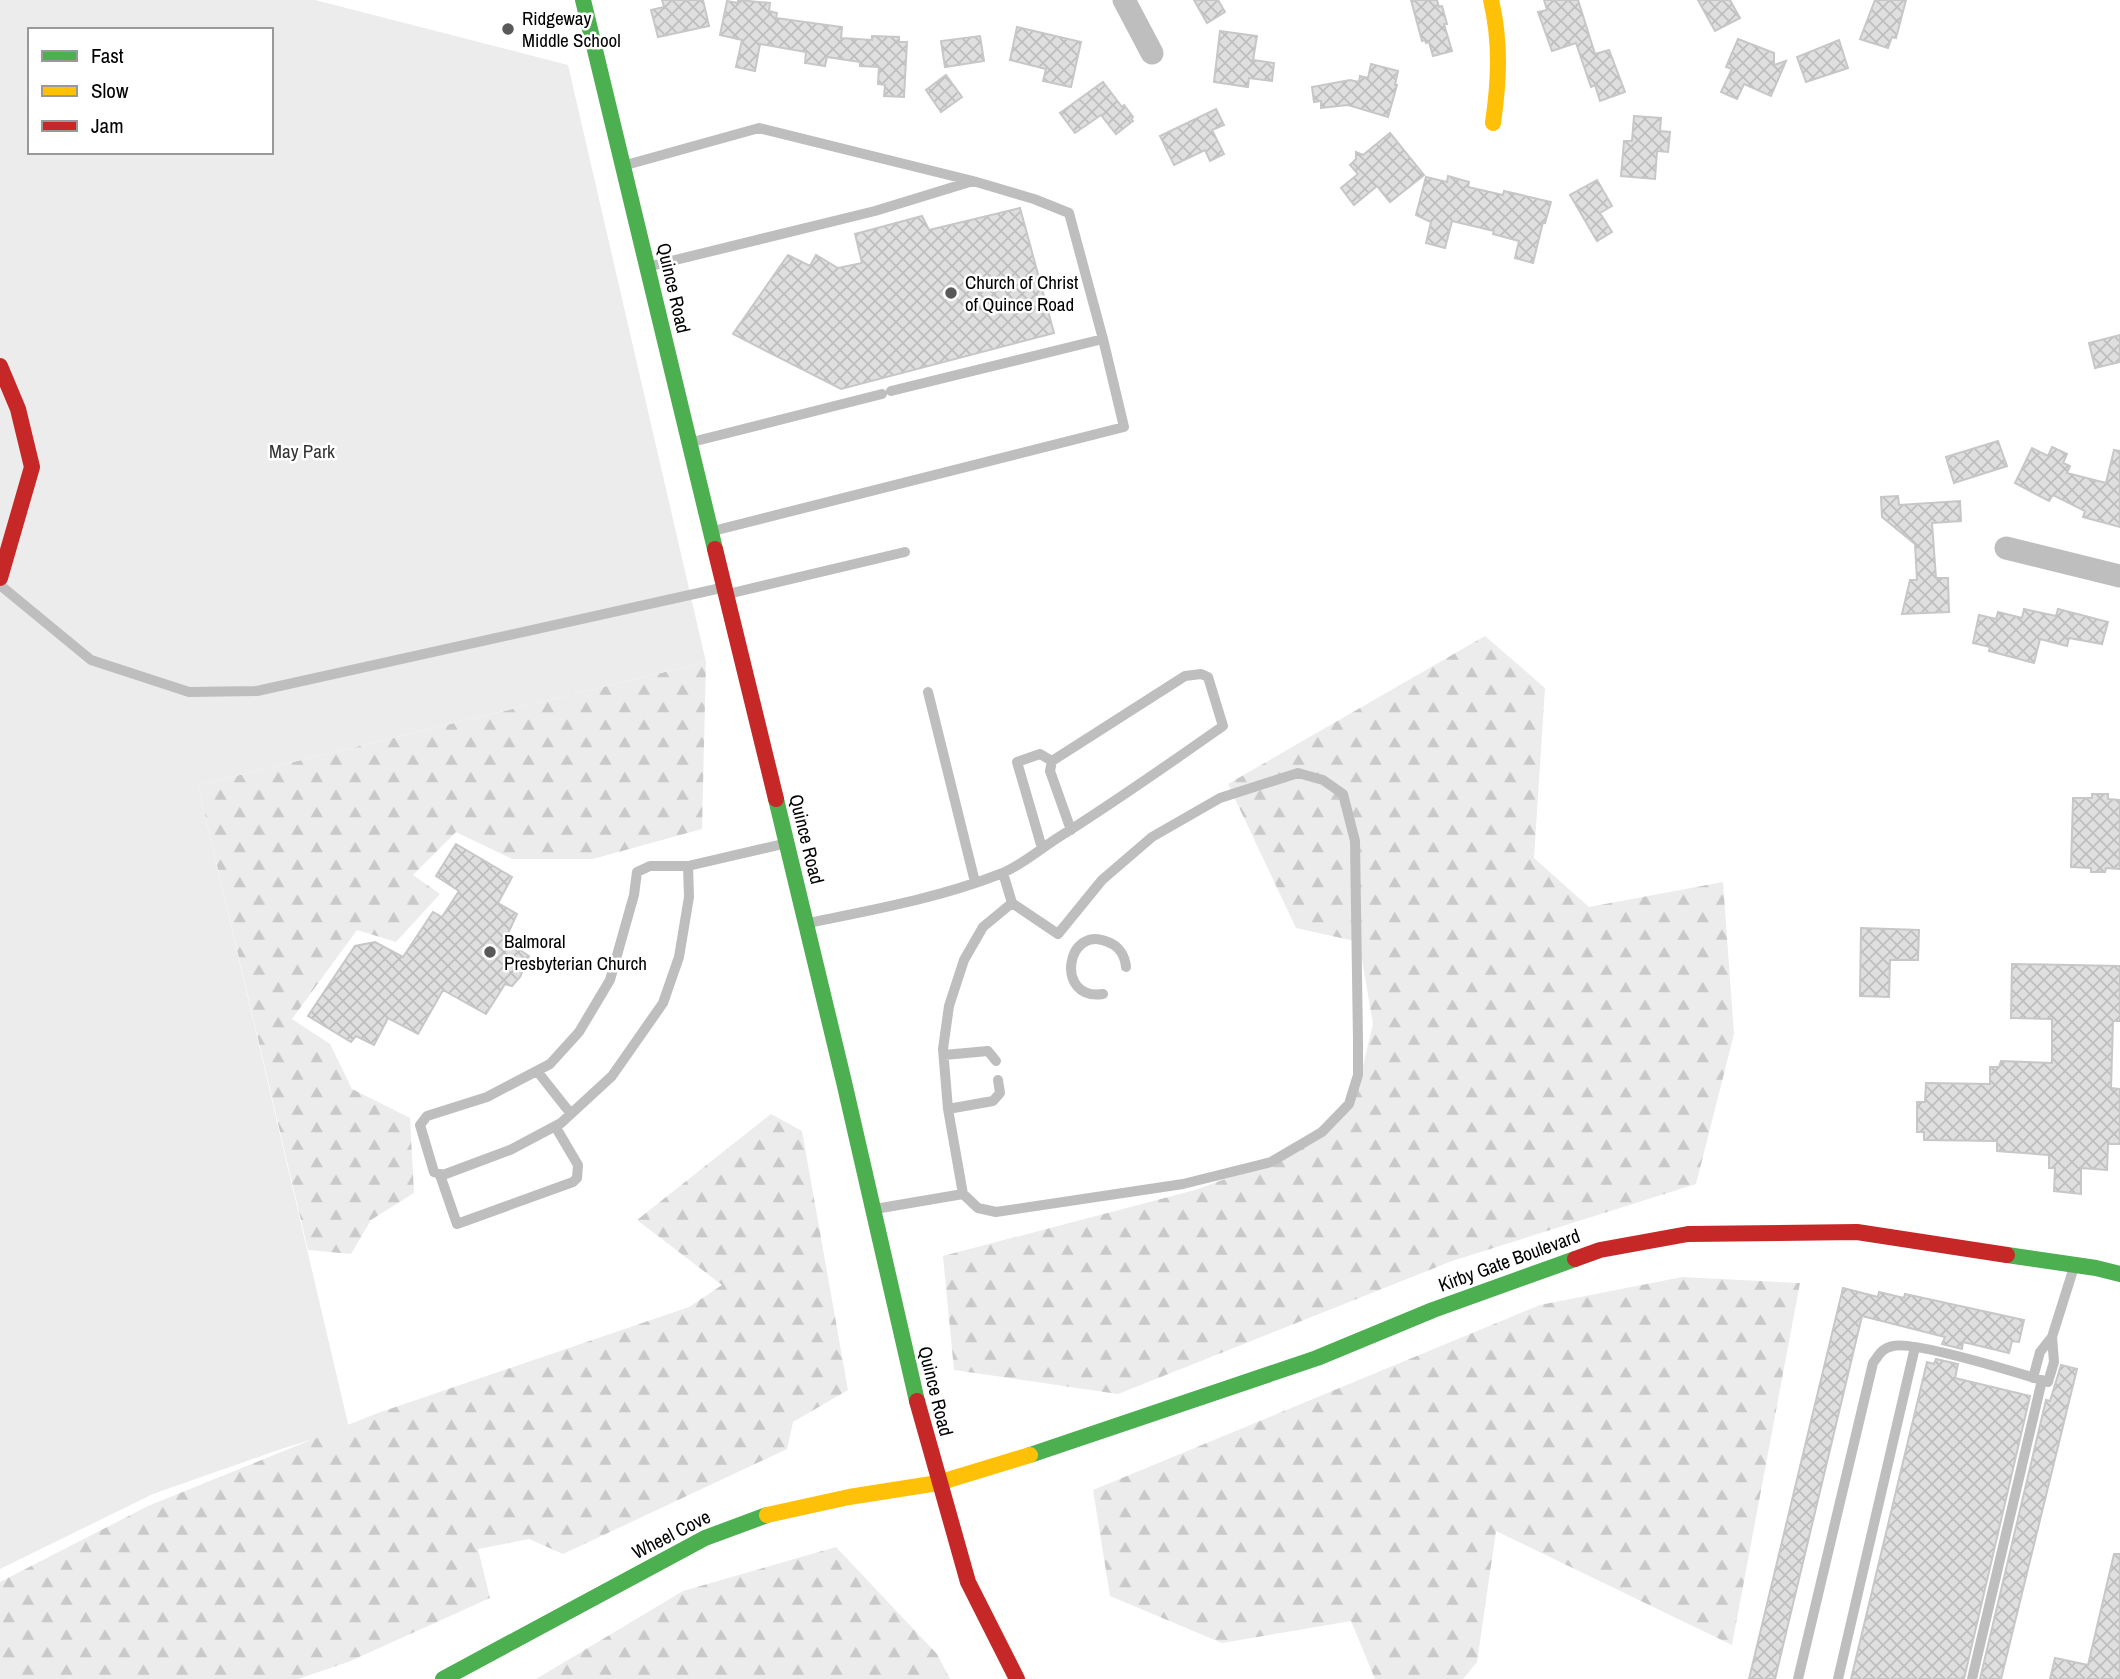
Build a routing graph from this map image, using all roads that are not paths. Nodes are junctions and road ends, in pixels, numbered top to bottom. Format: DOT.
graph roads {
  1 [pos="583,0"];
  2 [pos="1124,0"];
  3 [pos="1491,0"];
  4 [pos="1152,53"];
  5 [pos="1493,124"];
  6 [pos="623,166"];
  7 [pos="973,181"];
  8 [pos="647,267"];
  9 [pos="1103,339"];
  10 [pos="0,366"];
  11 [pos="689,443"];
  12 [pos="710,531"];
  13 [pos="2006,548"];
  14 [pos="905,552"];
  15 [pos="2120,576"];
  16 [pos="0,578"];
  17 [pos="0,585"];
  18 [pos="724,591"];
  19 [pos="928,692"];
  20 [pos="1052,761"];
  21 [pos="1071,830"];
  22 [pos="786,843"];
  23 [pos="1042,848"];
  24 [pos="688,866"];
  25 [pos="1003,873"];
  26 [pos="975,882"];
  27 [pos="1012,904"];
  28 [pos="806,924"];
  29 [pos="1058,934"];
  30 [pos="1077,948"];
  31 [pos="1126,967"];
  32 [pos="1103,994"];
  33 [pos="944,1055"];
  34 [pos="996,1061"];
  35 [pos="537,1071"];
  36 [pos="998,1080"];
  37 [pos="948,1109"];
  38 [pos="571,1114"];
  39 [pos="555,1126"];
  40 [pos="440,1175"];
  41 [pos="962,1194"];
  42 [pos="872,1210"];
  43 [pos="2074,1265"];
  44 [pos="2120,1274"];
  45 [pos="1915,1347"];
  46 [pos="2041,1380"];
  47 [pos="938,1483"];
  48 [pos="443,1679"];
  49 [pos="1017,1679"];
  50 [pos="1798,1679"];
  51 [pos="1838,1679"];
  52 [pos="1972,1679"];
  1 -- 6 [label="street, Quince Road"];
  2 -- 4 [label="street"];
  3 -- 5 [label="street"];
  6 -- 7 [label="lane"];
  6 -- 8 [label="street, Quince Road"];
  7 -- 8 [label="lane"];
  7 -- 9 [label="lane"];
  8 -- 11 [label="street, Quince Road"];
  9 -- 11 [label="lane"];
  9 -- 12 [label="lane"];
  10 -- 16 [label="street"];
  11 -- 12 [label="street, Quince Road"];
  12 -- 18 [label="street, Quince Road"];
  13 -- 15 [label="street"];
  14 -- 18 [label="lane"];
  17 -- 18 [label="lane"];
  18 -- 22 [label="street, Quince Road"];
  19 -- 26 [label="lane"];
  20 -- 21 [label="lane"];
  20 -- 21 [label="lane"];
  20 -- 23 [label="lane"];
  21 -- 23 [label="lane"];
  22 -- 24 [label="lane"];
  22 -- 28 [label="street, Quince Road"];
  23 -- 25 [label="lane"];
  24 -- 35 [label="lane"];
  24 -- 38 [label="lane"];
  25 -- 26 [label="lane"];
  25 -- 27 [label="lane"];
  26 -- 28 [label="lane"];
  27 -- 29 [label="lane"];
  27 -- 33 [label="lane"];
  28 -- 42 [label="street, Quince Road"];
  29 -- 30 [label="lane"];
  29 -- 41 [label="lane"];
  30 -- 31 [label="lane"];
  30 -- 32 [label="lane"];
  33 -- 34 [label="lane"];
  33 -- 37 [label="lane"];
  35 -- 38 [label="lane"];
  35 -- 40 [label="lane"];
  36 -- 37 [label="lane"];
  37 -- 41 [label="lane"];
  38 -- 39 [label="lane"];
  39 -- 40 [label="lane"];
  39 -- 40 [label="lane"];
  41 -- 42 [label="lane"];
  42 -- 47 [label="street, Quince Road"];
  43 -- 44 [label="street, Kirby Gate Boulevard"];
  43 -- 46 [label="lane"];
  43 -- 47 [label="street, Kirby Gate Boulevard"];
  45 -- 46 [label="lane"];
  45 -- 50 [label="lane"];
  45 -- 51 [label="lane"];
  46 -- 52 [label="lane"];
  47 -- 48 [label="street, Wheel Cove"];
  47 -- 49 [label="street, Quince Road"];
}
